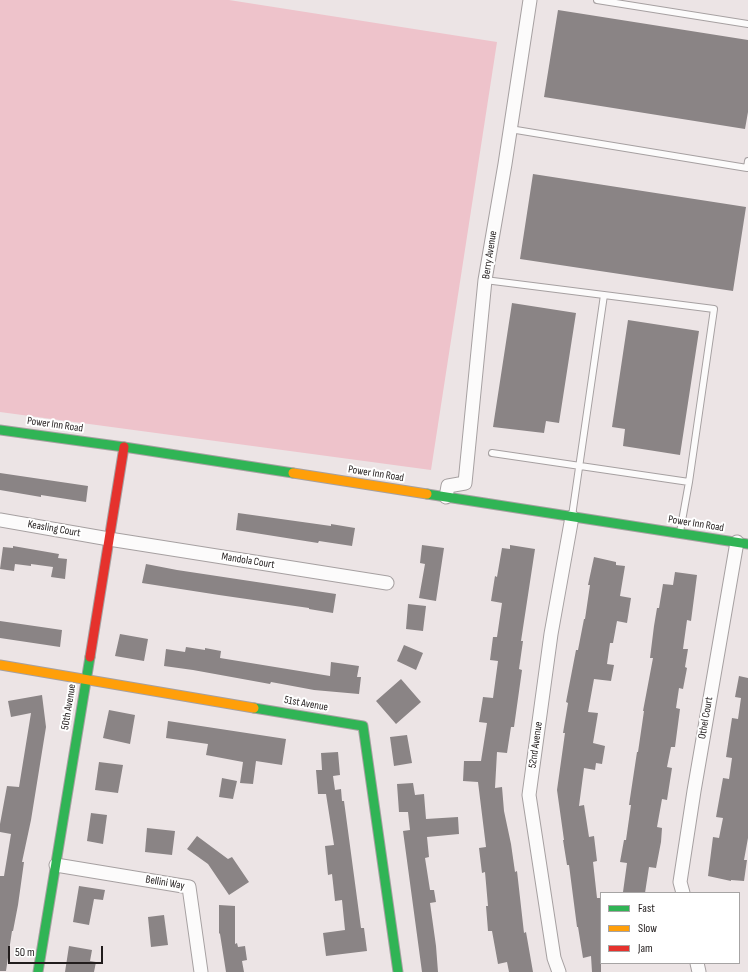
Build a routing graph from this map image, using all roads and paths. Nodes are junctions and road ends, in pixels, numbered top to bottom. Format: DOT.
graph roads {
  1 [pos="530,0"];
  2 [pos="597,0"];
  3 [pos="748,24"];
  4 [pos="510,130"];
  5 [pos="748,161"];
  6 [pos="485,280"];
  7 [pos="604,296"];
  8 [pos="0,430"];
  9 [pos="124,447"];
  10 [pos="492,453"];
  11 [pos="580,466"];
  12 [pos="689,482"];
  13 [pos="446,497"];
  14 [pos="572,517"];
  15 [pos="0,520"];
  16 [pos="680,534"];
  17 [pos="109,539"];
  18 [pos="742,543"];
  19 [pos="387,583"];
  20 [pos="0,665"];
  21 [pos="86,679"];
  22 [pos="56,865"];
  23 [pos="683,892"];
  24 [pos="38,972"];
  25 [pos="201,972"];
  26 [pos="398,972"];
  27 [pos="559,972"];
  1 -- 4 [label="street, Berry Avenue"];
  2 -- 3 [label="lane"];
  4 -- 5 [label="lane"];
  4 -- 6 [label="street, Berry Avenue"];
  6 -- 7 [label="lane"];
  6 -- 13 [label="street, Berry Avenue"];
  7 -- 11 [label="lane"];
  7 -- 12 [label="lane"];
  8 -- 9 [label="street, Power Inn Road"];
  9 -- 13 [label="street, Power Inn Road"];
  9 -- 17 [label="street, 50th Avenue"];
  10 -- 11 [label="lane"];
  11 -- 12 [label="lane"];
  11 -- 14 [label="lane"];
  12 -- 16 [label="lane"];
  13 -- 14 [label="street, Power Inn Road"];
  14 -- 16 [label="street, Power Inn Road"];
  14 -- 27 [label="street, 52nd Avenue"];
  15 -- 17 [label="street, Keasling Court"];
  16 -- 18 [label="street, Power Inn Road"];
  17 -- 19 [label="street, Mandola Court"];
  17 -- 21 [label="street, 50th Avenue"];
  18 -- 23 [label="street, Othel Court"];
  20 -- 21 [label="street, 51st Avenue"];
  21 -- 22 [label="street, 50th Avenue"];
  21 -- 26 [label="street, 51st Avenue"];
  22 -- 24 [label="street, 50th Avenue"];
  22 -- 25 [label="street, Bellini Way"];
}
